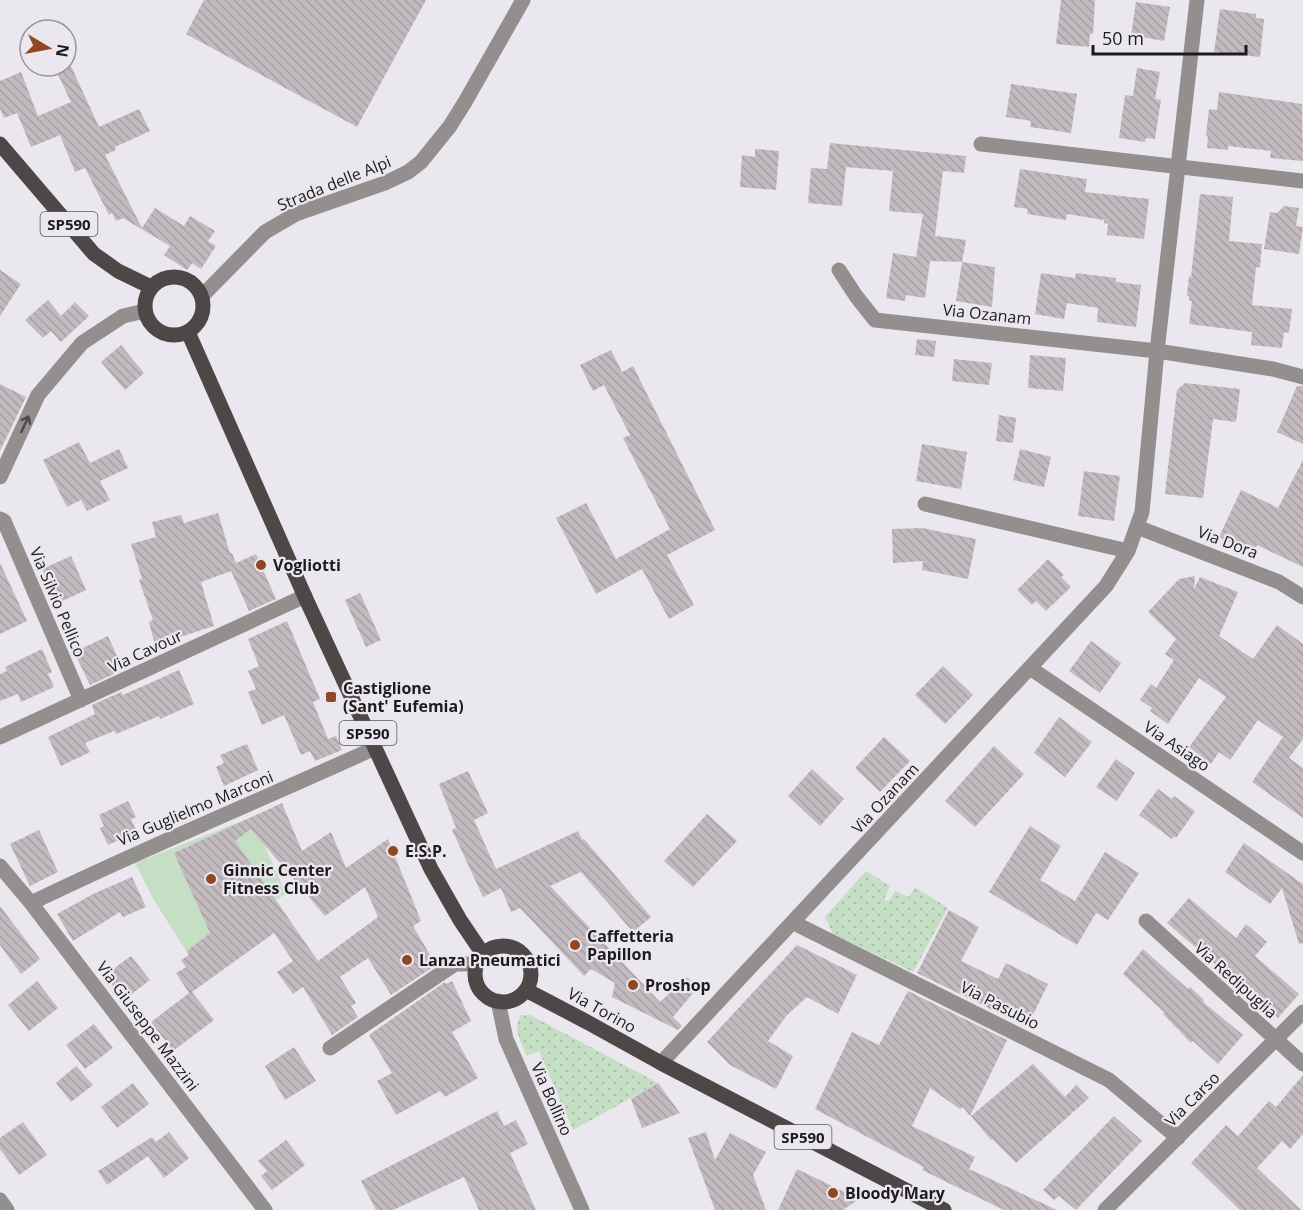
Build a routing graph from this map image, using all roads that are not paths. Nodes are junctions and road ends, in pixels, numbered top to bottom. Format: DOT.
graph roads {
  1 [pos="523,0"];
  2 [pos="1197,0"];
  3 [pos="0,144"];
  4 [pos="981,144"];
  5 [pos="1177,167"];
  6 [pos="1303,181"];
  7 [pos="839,270"];
  8 [pos="151,287"];
  9 [pos="202,296"];
  10 [pos="145,310"];
  11 [pos="188,332"];
  12 [pos="1156,351"];
  13 [pos="1303,377"];
  14 [pos="0,477"];
  15 [pos="925,504"];
  16 [pos="0,519"];
  17 [pos="1137,527"];
  18 [pos="1128,551"];
  19 [pos="305,596"];
  20 [pos="1303,597"];
  21 [pos="1030,668"];
  22 [pos="81,700"];
  23 [pos="0,737"];
  24 [pos="375,748"];
  25 [pos="1303,853"];
  26 [pos="0,866"];
  27 [pos="31,903"];
  28 [pos="1146,921"];
  29 [pos="794,923"];
  30 [pos="480,959"];
  31 [pos="526,990"];
  32 [pos="498,1001"];
  33 [pos="1303,1012"];
  34 [pos="1276,1040"];
  35 [pos="330,1048"];
  36 [pos="661,1064"];
  37 [pos="1303,1064"];
  38 [pos="1178,1138"];
  39 [pos="0,1200"];
  40 [pos="7,1210"];
  41 [pos="266,1210"];
  42 [pos="582,1210"];
  43 [pos="944,1210"];
  44 [pos="1105,1210"];
  1 -- 9 [label="street, Strada delle Alpi"];
  2 -- 5 [label="street, Via Ozanam"];
  3 -- 8 [label="main road, SP590"];
  4 -- 5 [label="street"];
  5 -- 6 [label="street"];
  5 -- 12 [label="street, Via Ozanam"];
  7 -- 12 [label="street, Via Ozanam"];
  8 -- 9 [label="main road"];
  8 -- 10 [label="main road"];
  9 -- 11 [label="main road"];
  10 -- 11 [label="main road"];
  14 -- 10 [label="street, one-way"];
  11 -- 19 [label="main road, SP590"];
  12 -- 13 [label="street, Via Ozanam"];
  12 -- 17 [label="street, Via Ozanam"];
  15 -- 18 [label="street"];
  16 -- 22 [label="street, Via Silvio Pellico"];
  17 -- 18 [label="street, Via Ozanam"];
  17 -- 20 [label="street, Via Dora"];
  18 -- 21 [label="street, Via Ozanam"];
  19 -- 22 [label="street, Via Cavour"];
  19 -- 24 [label="main road, SP590"];
  21 -- 25 [label="street, Via Asiago"];
  21 -- 29 [label="street, Via Ozanam"];
  22 -- 23 [label="street, Via Cavour"];
  24 -- 27 [label="street, Via Guglielmo Marconi"];
  24 -- 30 [label="main road, SP590"];
  26 -- 27 [label="street, Via Giuseppe Mazzini"];
  27 -- 41 [label="street, Via Giuseppe Mazzini"];
  28 -- 34 [label="street, Via Redipuglia"];
  29 -- 36 [label="street, Via Ozanam"];
  29 -- 38 [label="street, Via Pasubio"];
  30 -- 31 [label="main road"];
  30 -- 32 [label="main road, SP590"];
  30 -- 35 [label="street"];
  31 -- 32 [label="main road"];
  31 -- 36 [label="main road, Via Torino / SP590"];
  32 -- 42 [label="street, Via Bollino"];
  33 -- 34 [label="street, Via Carso"];
  34 -- 37 [label="street, Via Redipuglia"];
  34 -- 38 [label="street, Via Carso"];
  36 -- 43 [label="main road, SP590"];
  38 -- 44 [label="street, Via Carso"];
  39 -- 40 [label="street"];
}
